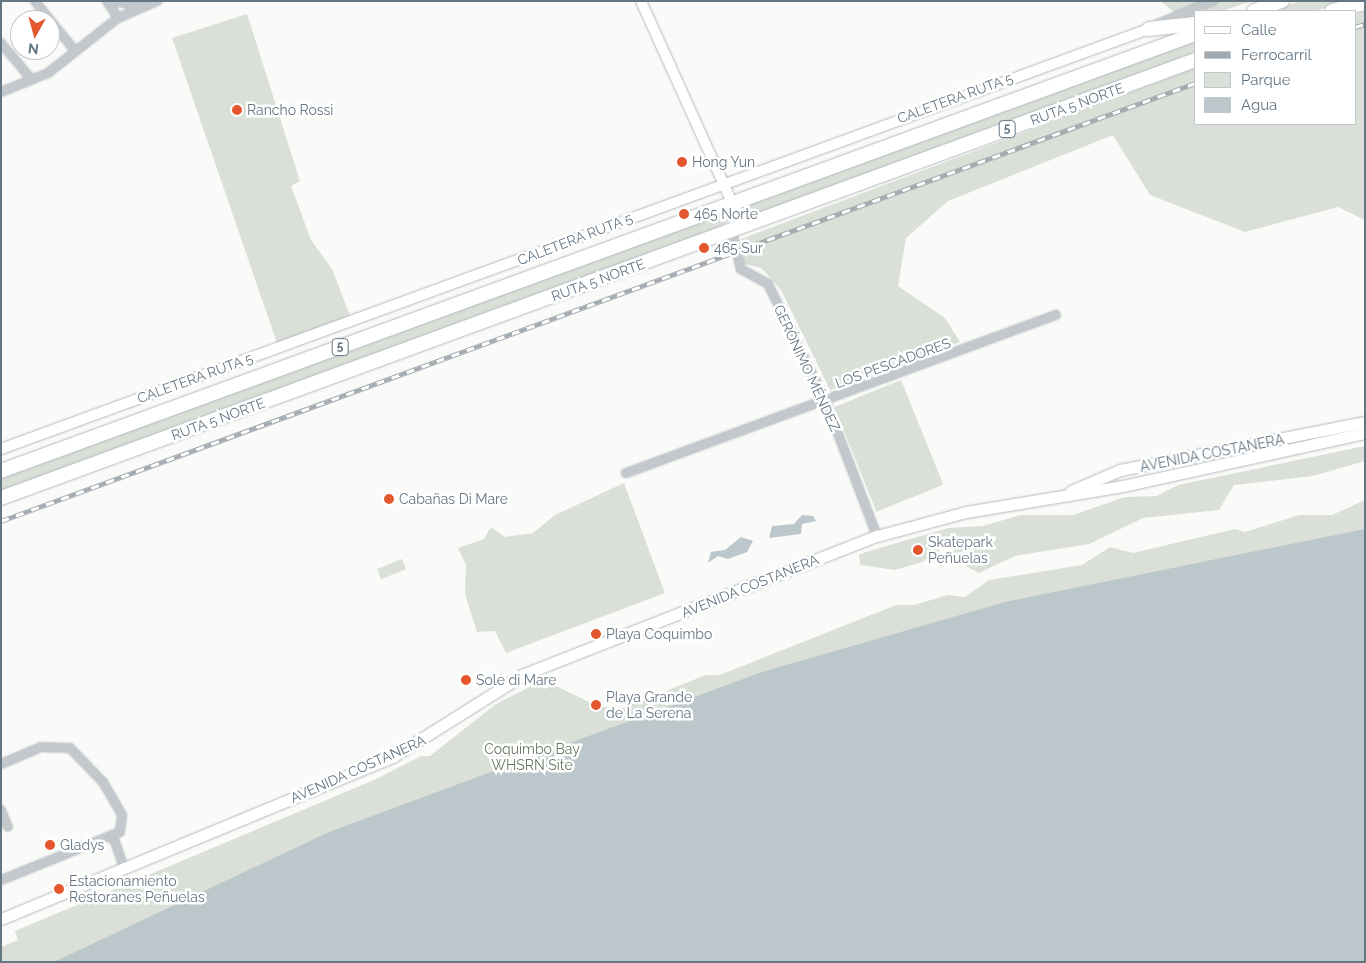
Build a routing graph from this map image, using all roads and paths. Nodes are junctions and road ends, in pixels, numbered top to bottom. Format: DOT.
graph roads {
  1 [pos="107,1"];
  2 [pos="114,1"];
  3 [pos="157,1"];
  4 [pos="641,1"];
  5 [pos="1213,1"];
  6 [pos="1282,1"];
  7 [pos="1365,3"];
  8 [pos="141,6"];
  9 [pos="1257,10"];
  10 [pos="1336,10"];
  11 [pos="118,18"];
  12 [pos="1194,24"];
  13 [pos="1150,28"];
  14 [pos="60,33"];
  15 [pos="1194,34"];
  16 [pos="1,43"];
  17 [pos="75,52"];
  18 [pos="1194,60"];
  19 [pos="32,80"];
  20 [pos="1,92"];
  21 [pos="724,183"];
  22 [pos="735,208"];
  23 [pos="751,224"];
  24 [pos="732,231"];
  25 [pos="1056,316"];
  26 [pos="826,402"];
  27 [pos="1365,422"];
  28 [pos="1365,434"];
  29 [pos="1,449"];
  30 [pos="1120,470"];
  31 [pos="1,471"];
  32 [pos="626,473"];
  33 [pos="1122,486"];
  34 [pos="1064,495"];
  35 [pos="1,498"];
  36 [pos="877,536"];
  37 [pos="1,764"];
  38 [pos="1,810"];
  39 [pos="8,826"];
  40 [pos="113,836"];
  41 [pos="125,870"];
  42 [pos="1,880"];
  43 [pos="27,912"];
  44 [pos="1,919"];
  45 [pos="1,927"];
  1 -- 11 [label="street"];
  2 -- 8 [label="street"];
  3 -- 8 [label="street"];
  4 -- 21 [label="street"];
  5 -- 13 [label="street"];
  6 -- 9 [label="highway"];
  7 -- 10 [label="highway"];
  8 -- 11 [label="street"];
  11 -- 17 [label="street"];
  12 -- 13 [label="highway"];
  13 -- 21 [label="street, CALETERA RUTA 5"];
  14 -- 17 [label="street"];
  15 -- 22 [label="highway, RUTA 5 NORTE / 5"];
  16 -- 19 [label="street"];
  17 -- 19 [label="street"];
  18 -- 23 [label="highway, RUTA 5 NORTE / 5"];
  19 -- 20 [label="street"];
  21 -- 22 [label="street"];
  21 -- 29 [label="street, CALETERA RUTA 5"];
  22 -- 23 [label="street"];
  22 -- 24 [label="street, GERÓNIMO MÉNDEZ"];
  22 -- 31 [label="highway, RUTA 5 NORTE / 5"];
  23 -- 24 [label="highway, RUTA 5 NORTE / 5"];
  24 -- 26 [label="street, GERÓNIMO MÉNDEZ"];
  24 -- 35 [label="highway, RUTA 5 NORTE / 5"];
  25 -- 26 [label="street, LOS PESCADORES"];
  26 -- 32 [label="street, LOS PESCADORES"];
  26 -- 36 [label="street, GERÓNIMO MÉNDEZ"];
  27 -- 30 [label="main road, AVENIDA COSTANERA"];
  28 -- 33 [label="main road, AVENIDA COSTANERA"];
  30 -- 33 [label="main road"];
  30 -- 34 [label="main road, AVENIDA COSTANERA"];
  33 -- 34 [label="main road, AVENIDA COSTANERA"];
  34 -- 36 [label="main road, AVENIDA COSTANERA"];
  36 -- 41 [label="main road, AVENIDA COSTANERA"];
  37 -- 40 [label="street"];
  38 -- 39 [label="street"];
  40 -- 41 [label="street"];
  40 -- 42 [label="street"];
  41 -- 43 [label="main road, AVENIDA COSTANERA"];
  43 -- 44 [label="main road, AVENIDA COSTANERA"];
  43 -- 45 [label="main road, AVENIDA COSTANERA"];
}
